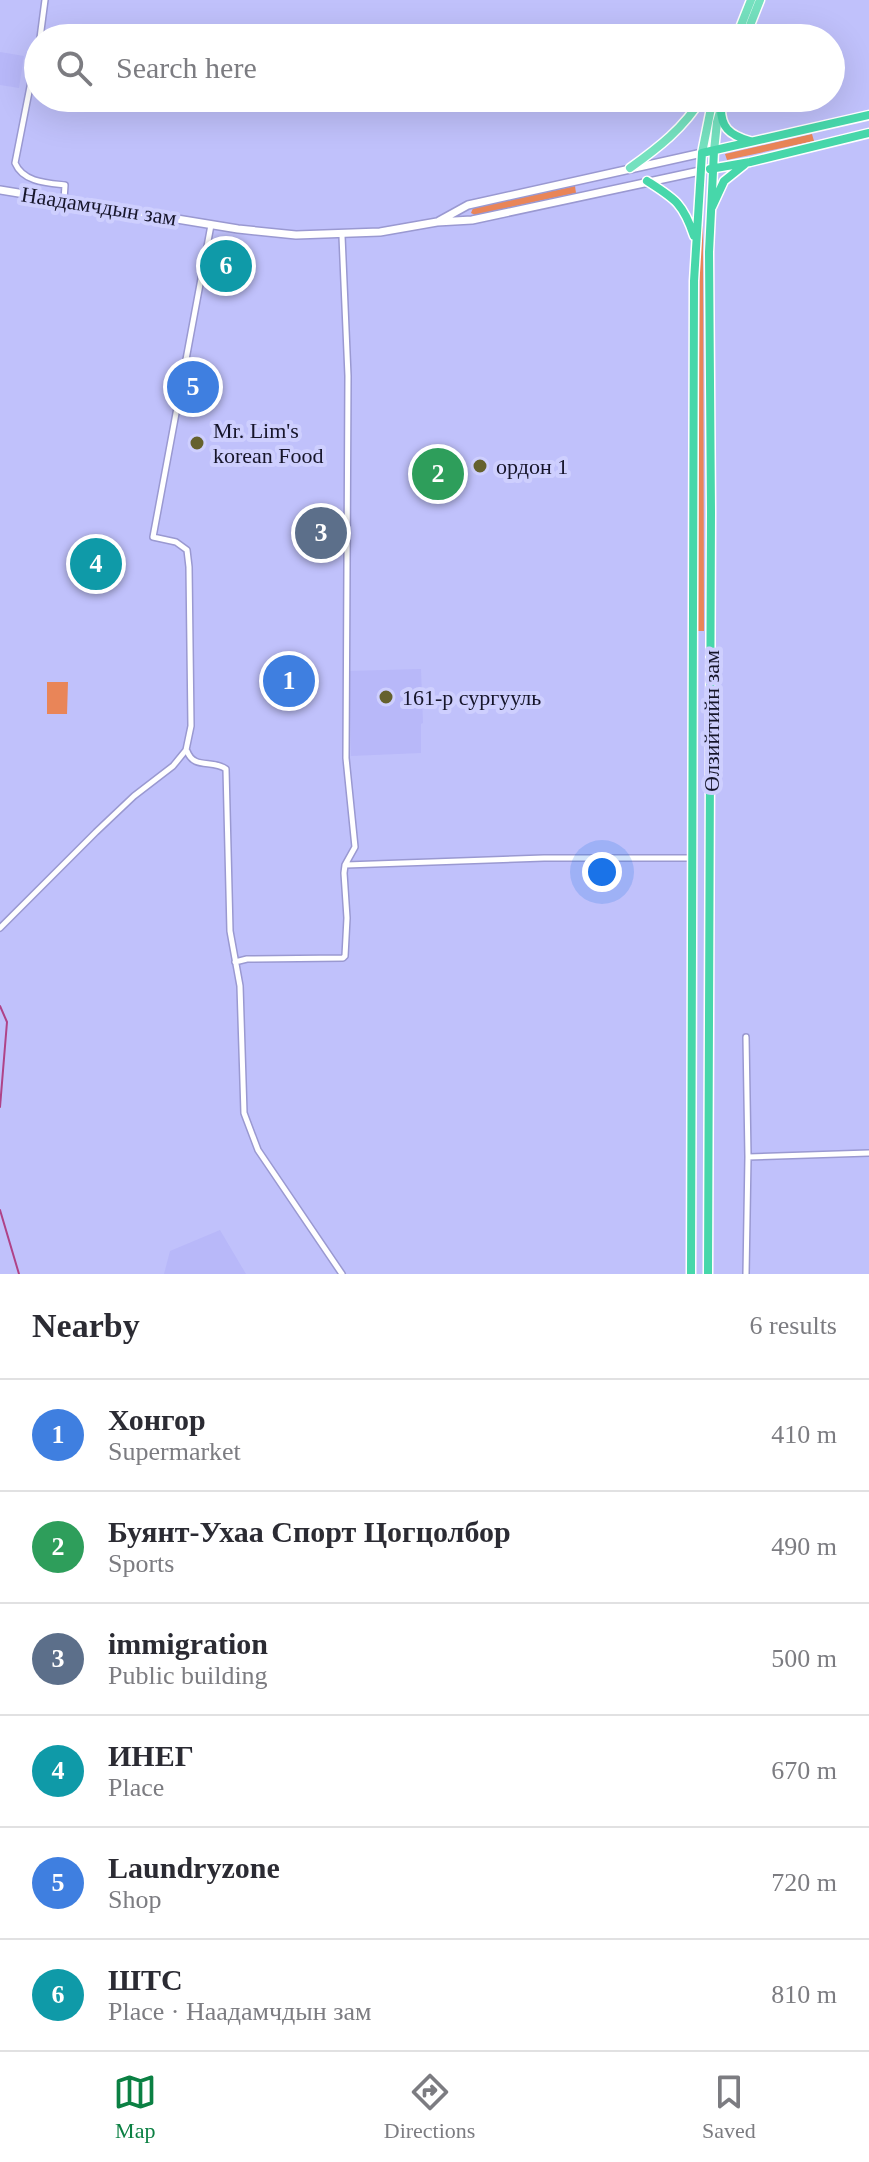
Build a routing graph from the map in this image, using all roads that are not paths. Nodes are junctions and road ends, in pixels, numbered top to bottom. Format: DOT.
graph roads {
  1 [pos="45,0"];
  2 [pos="751,0"];
  3 [pos="760,0"];
  4 [pos="42,24"];
  5 [pos="742,24"];
  6 [pos="751,24"];
  7 [pos="25,112"];
  8 [pos="692,112"];
  9 [pos="710,112"];
  10 [pos="720,112"];
  11 [pos="721,112"];
  12 [pos="869,115"];
  13 [pos="814,128"];
  14 [pos="869,133"];
  15 [pos="755,142"];
  16 [pos="818,145"];
  17 [pos="714,151"];
  18 [pos="702,153"];
  19 [pos="750,162"];
  20 [pos="630,168"];
  21 [pos="712,168"];
  22 [pos="700,171"];
  23 [pos="578,181"];
  24 [pos="647,181"];
  25 [pos="0,190"];
  26 [pos="588,195"];
  27 [pos="577,198"];
  28 [pos="64,200"];
  29 [pos="709,215"];
  30 [pos="437,222"];
  31 [pos="211,225"];
  32 [pos="342,236"];
  33 [pos="696,240"];
  34 [pos="186,750"];
  35 [pos="694,858"];
  36 [pos="345,865"];
  37 [pos="0,928"];
  38 [pos="235,962"];
  39 [pos="693,971"];
  40 [pos="710,971"];
  41 [pos="746,1037"];
  42 [pos="869,1153"];
  43 [pos="748,1157"];
  44 [pos="341,1274"];
  45 [pos="691,1274"];
  46 [pos="708,1274"];
  47 [pos="746,1274"];
  1 -- 4 [label="street"];
  2 -- 5 [label="main road"];
  3 -- 6 [label="main road"];
  7 -- 28 [label="street"];
  8 -- 20 [label="main road"];
  9 -- 18 [label="main road"];
  10 -- 17 [label="main road"];
  11 -- 15 [label="highway"];
  12 -- 13 [label="highway"];
  13 -- 15 [label="highway"];
  13 -- 16 [label="highway"];
  14 -- 16 [label="highway"];
  15 -- 17 [label="highway"];
  16 -- 19 [label="highway"];
  17 -- 18 [label="highway"];
  17 -- 21 [label="highway, Өлзийтийн зам"];
  18 -- 20 [label="main road, Наадамчдын зам"];
  18 -- 22 [label="highway, Өлзийтийн зам"];
  19 -- 21 [label="highway"];
  19 -- 29 [label="highway"];
  20 -- 23 [label="main road, Наадамчдын зам"];
  21 -- 22 [label="highway"];
  21 -- 29 [label="highway, Өлзийтийн зам"];
  22 -- 24 [label="main road, Наадамчдын зам"];
  22 -- 33 [label="highway, Өлзийтийн зам"];
  23 -- 26 [label="main road"];
  23 -- 27 [label="main road"];
  23 -- 30 [label="main road, Наадамчдын зам"];
  24 -- 26 [label="main road, Наадамчдын зам"];
  24 -- 33 [label="highway"];
  25 -- 28 [label="main road, Наадамчдын зам"];
  26 -- 27 [label="main road, Наадамчдын зам"];
  27 -- 30 [label="main road, Наадамчдын зам"];
  28 -- 31 [label="main road, Наадамчдын зам"];
  29 -- 40 [label="highway, Өлзийтийн зам"];
  30 -- 32 [label="main road, Наадамчдын зам"];
  31 -- 32 [label="main road, Наадамчдын зам"];
  31 -- 34 [label="street"];
  32 -- 36 [label="street"];
  33 -- 35 [label="highway, Өлзийтийн зам"];
  34 -- 37 [label="street"];
  34 -- 38 [label="street"];
  35 -- 36 [label="street"];
  35 -- 39 [label="highway, Өлзийтийн зам"];
  36 -- 38 [label="street"];
  38 -- 44 [label="street"];
  39 -- 40 [label="highway"];
  39 -- 45 [label="highway, Өлзийтийн зам"];
  40 -- 46 [label="highway, Өлзийтийн зам"];
  41 -- 43 [label="street"];
  42 -- 43 [label="street"];
  43 -- 47 [label="street"];
}
